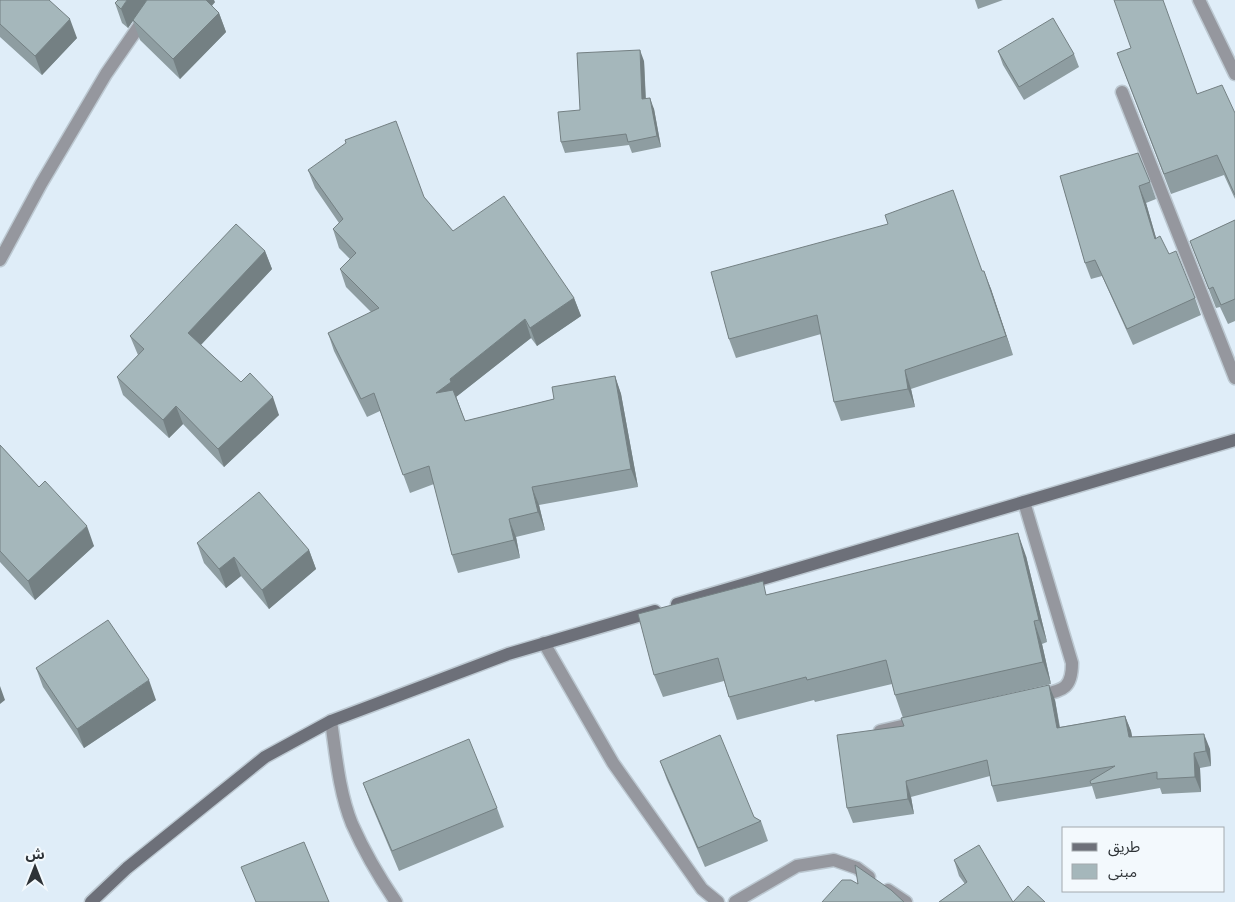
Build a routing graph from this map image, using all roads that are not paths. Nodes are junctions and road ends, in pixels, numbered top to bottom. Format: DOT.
graph roads {
  1 [pos="157,0"];
  2 [pos="1199,0"];
  3 [pos="1235,74"];
  4 [pos="1122,92"];
  5 [pos="0,260"];
  6 [pos="1235,378"];
  7 [pos="1235,440"];
  8 [pos="1024,502"];
  9 [pos="544,644"];
  10 [pos="1024,698"];
  11 [pos="927,720"];
  12 [pos="331,721"];
  13 [pos="868,734"];
  14 [pos="91,902"];
  15 [pos="396,902"];
  16 [pos="718,902"];
  17 [pos="735,902"];
  18 [pos="906,902"];
  1 -- 5 [label="street"];
  2 -- 3 [label="street"];
  4 -- 6 [label="street"];
  7 -- 8 [label="main road"];
  8 -- 9 [label="main road"];
  8 -- 10 [label="street"];
  9 -- 12 [label="main road"];
  9 -- 16 [label="street"];
  11 -- 13 [label="street"];
  12 -- 14 [label="main road"];
  12 -- 15 [label="street"];
  17 -- 18 [label="street"];
}
